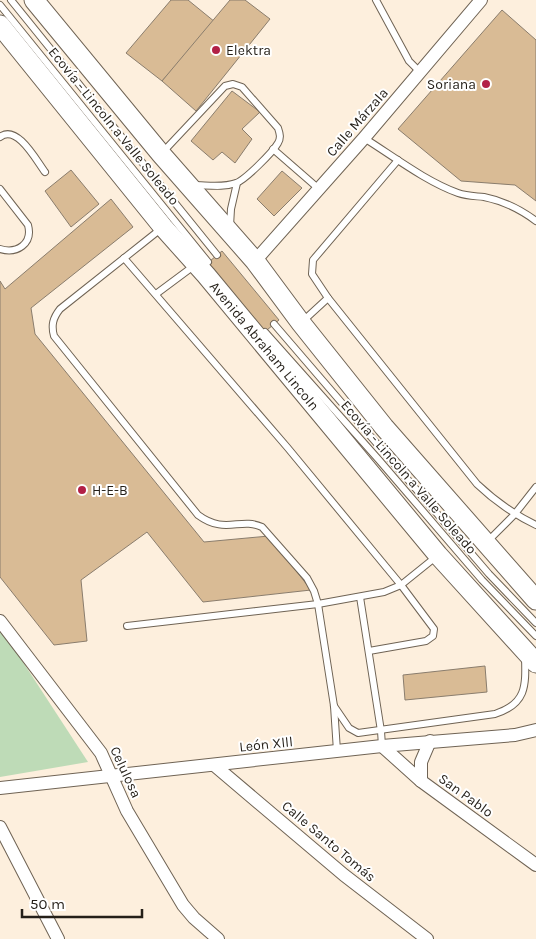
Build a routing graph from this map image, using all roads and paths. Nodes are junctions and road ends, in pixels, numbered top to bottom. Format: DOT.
graph roads {
  1 [pos="11,0"];
  2 [pos="34,0"];
  3 [pos="376,0"];
  4 [pos="481,0"];
  5 [pos="0,5"];
  6 [pos="1,28"];
  7 [pos="420,72"];
  8 [pos="0,137"];
  9 [pos="364,138"];
  10 [pos="274,149"];
  11 [pos="161,154"];
  12 [pos="398,160"];
  13 [pos="46,172"];
  14 [pos="237,183"];
  15 [pos="187,184"];
  16 [pos="0,189"];
  17 [pos="319,189"];
  18 [pos="536,221"];
  19 [pos="163,227"];
  20 [pos="230,232"];
  21 [pos="0,248"];
  22 [pos="217,255"];
  23 [pos="124,258"];
  24 [pos="255,261"];
  25 [pos="202,263"];
  26 [pos="156,294"];
  27 [pos="328,298"];
  28 [pos="301,323"];
  29 [pos="274,324"];
  30 [pos="265,332"];
  31 [pos="536,487"];
  32 [pos="514,515"];
  33 [pos="536,526"];
  34 [pos="486,544"];
  35 [pos="438,555"];
  36 [pos="401,585"];
  37 [pos="360,597"];
  38 [pos="536,600"];
  39 [pos="318,604"];
  40 [pos="0,621"];
  41 [pos="536,622"];
  42 [pos="127,626"];
  43 [pos="532,650"];
  44 [pos="369,651"];
  45 [pos="334,706"];
  46 [pos="381,730"];
  47 [pos="536,730"];
  48 [pos="430,742"];
  49 [pos="382,746"];
  50 [pos="337,751"];
  51 [pos="214,765"];
  52 [pos="112,775"];
  53 [pos="421,781"];
  54 [pos="0,788"];
  55 [pos="0,827"];
  56 [pos="536,865"];
  57 [pos="58,939"];
  58 [pos="218,939"];
  59 [pos="427,939"];
  1 -- 22 [label="lane"];
  2 -- 11 [label="main road"];
  3 -- 7 [label="lane"];
  4 -- 7 [label="street, Calle Márzala"];
  5 -- 25 [label="lane, Ecovía - Lincoln a Valle Soleado"];
  6 -- 19 [label="main road, Avenida Abraham Lincoln"];
  7 -- 9 [label="street, Calle Márzala"];
  8 -- 13 [label="lane"];
  9 -- 12 [label="lane"];
  9 -- 17 [label="street, Calle Márzala"];
  10 -- 11 [label="lane"];
  10 -- 14 [label="lane"];
  10 -- 17 [label="lane"];
  11 -- 15 [label="main road"];
  12 -- 18 [label="lane"];
  12 -- 27 [label="lane"];
  14 -- 15 [label="lane"];
  14 -- 20 [label="lane"];
  15 -- 20 [label="main road"];
  16 -- 21 [label="lane"];
  17 -- 24 [label="street, Calle Márzala"];
  19 -- 23 [label="lane"];
  19 -- 25 [label="main road, Avenida Abraham Lincoln"];
  20 -- 24 [label="main road"];
  23 -- 26 [label="lane"];
  23 -- 39 [label="lane"];
  24 -- 28 [label="main road"];
  25 -- 26 [label="lane"];
  25 -- 35 [label="main road, Avenida Abraham Lincoln"];
  26 -- 36 [label="lane"];
  27 -- 28 [label="lane"];
  27 -- 32 [label="lane"];
  28 -- 34 [label="main road"];
  29 -- 41 [label="lane"];
  30 -- 43 [label="lane, Ecovía - Lincoln a Valle Soleado"];
  31 -- 32 [label="lane"];
  32 -- 33 [label="lane"];
  32 -- 34 [label="lane"];
  34 -- 38 [label="main road"];
  35 -- 36 [label="lane"];
  35 -- 43 [label="main road, Avenida Abraham Lincoln"];
  36 -- 37 [label="lane"];
  36 -- 44 [label="lane"];
  37 -- 39 [label="lane"];
  37 -- 44 [label="lane"];
  39 -- 42 [label="lane"];
  39 -- 45 [label="lane"];
  40 -- 52 [label="street, Celulosa"];
  43 -- 46 [label="lane"];
  44 -- 46 [label="lane"];
  45 -- 46 [label="lane"];
  45 -- 50 [label="lane"];
  46 -- 49 [label="lane"];
  47 -- 48 [label="street, León Xlll"];
  48 -- 49 [label="street, León Xlll"];
  48 -- 53 [label="street"];
  49 -- 50 [label="street, León Xlll"];
  49 -- 53 [label="street, San Pablo"];
  50 -- 51 [label="street, León Xlll"];
  51 -- 52 [label="street, León Xlll"];
  51 -- 59 [label="street, Calle Santo Tomás"];
  52 -- 54 [label="street, León Xlll"];
  52 -- 58 [label="street, Celulosa"];
  53 -- 56 [label="street, San Pablo"];
  55 -- 57 [label="street"];
}
